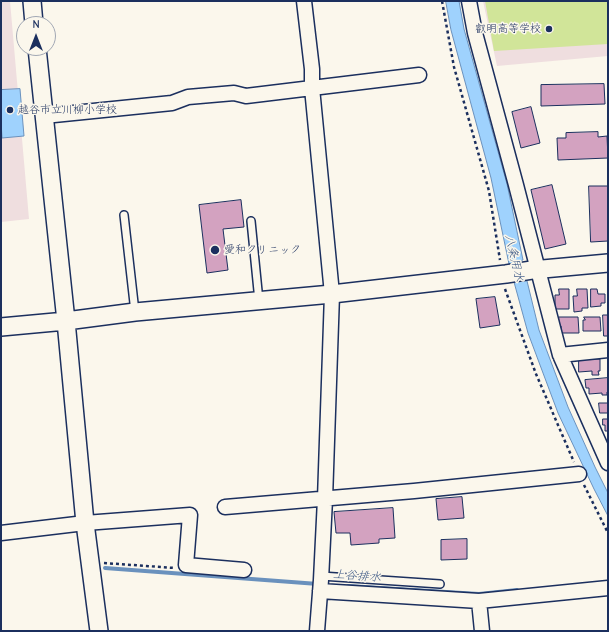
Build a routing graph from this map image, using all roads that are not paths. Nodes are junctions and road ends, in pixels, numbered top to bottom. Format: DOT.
graph roads {
  1 [pos="32,1"];
  2 [pos="304,1"];
  3 [pos="469,1"];
  4 [pos="33,16"];
  5 [pos="38,56"];
  6 [pos="419,75"];
  7 [pos="312,88"];
  8 [pos="44,116"];
  9 [pos="124,215"];
  10 [pos="251,221"];
  11 [pos="608,263"];
  12 [pos="531,270"];
  13 [pos="332,294"];
  14 [pos="259,301"];
  15 [pos="135,312"];
  16 [pos="66,321"];
  17 [pos="1,327"];
  18 [pos="608,350"];
  19 [pos="560,354"];
  20 [pos="608,463"];
  21 [pos="579,474"];
  22 [pos="325,499"];
  23 [pos="225,507"];
  24 [pos="85,523"];
  25 [pos="1,533"];
  26 [pos="244,570"];
  27 [pos="321,583"];
  28 [pos="440,584"];
  29 [pos="608,588"];
  30 [pos="479,601"];
  31 [pos="99,631"];
  32 [pos="317,631"];
  33 [pos="482,631"];
  1 -- 4 [label="street"];
  2 -- 7 [label="street"];
  3 -- 12 [label="street"];
  5 -- 8 [label="street"];
  6 -- 7 [label="street"];
  7 -- 8 [label="street"];
  7 -- 13 [label="street"];
  8 -- 16 [label="street"];
  9 -- 15 [label="lane"];
  10 -- 14 [label="lane"];
  11 -- 12 [label="street"];
  12 -- 13 [label="street"];
  12 -- 19 [label="street"];
  13 -- 14 [label="street"];
  13 -- 22 [label="street"];
  14 -- 15 [label="street"];
  15 -- 16 [label="street"];
  16 -- 17 [label="street"];
  16 -- 24 [label="street"];
  18 -- 19 [label="street"];
  19 -- 20 [label="street"];
  21 -- 22 [label="street"];
  22 -- 23 [label="street"];
  22 -- 27 [label="street"];
  24 -- 25 [label="street"];
  24 -- 26 [label="street"];
  24 -- 31 [label="street"];
  27 -- 28 [label="lane"];
  27 -- 30 [label="street"];
  27 -- 32 [label="street"];
  29 -- 30 [label="street"];
  30 -- 33 [label="street"];
}
